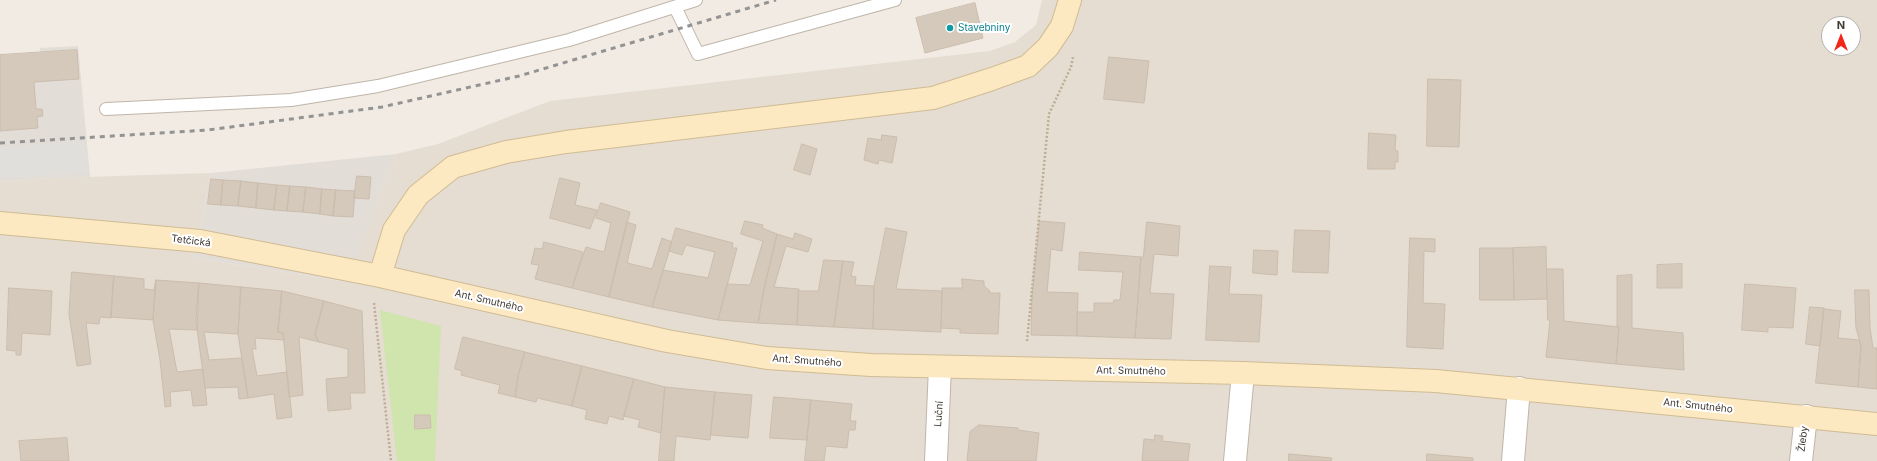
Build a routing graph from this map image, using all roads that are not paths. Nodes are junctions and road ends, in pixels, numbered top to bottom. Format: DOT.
graph roads {
  1 [pos="696,0"];
  2 [pos="895,0"];
  3 [pos="1070,0"];
  4 [pos="675,7"];
  5 [pos="106,110"];
  6 [pos="0,223"];
  7 [pos="380,276"];
  8 [pos="940,367"];
  9 [pos="1243,373"];
  10 [pos="1520,388"];
  11 [pos="1806,416"];
  12 [pos="1877,424"];
  13 [pos="936,461"];
  14 [pos="1235,461"];
  15 [pos="1513,461"];
  16 [pos="1801,461"];
  1 -- 4 [label="lane"];
  2 -- 4 [label="lane"];
  3 -- 7 [label="street"];
  4 -- 5 [label="lane"];
  6 -- 7 [label="street, Tetčická"];
  7 -- 8 [label="street, Ant. Smutného"];
  8 -- 9 [label="street, Ant. Smutného"];
  8 -- 13 [label="street, Luční"];
  9 -- 10 [label="street, Ant. Smutného"];
  9 -- 14 [label="street"];
  10 -- 11 [label="street, Ant. Smutného"];
  10 -- 15 [label="street"];
  11 -- 12 [label="street, Ant. Smutného"];
  11 -- 16 [label="street, Žleby"];
}
